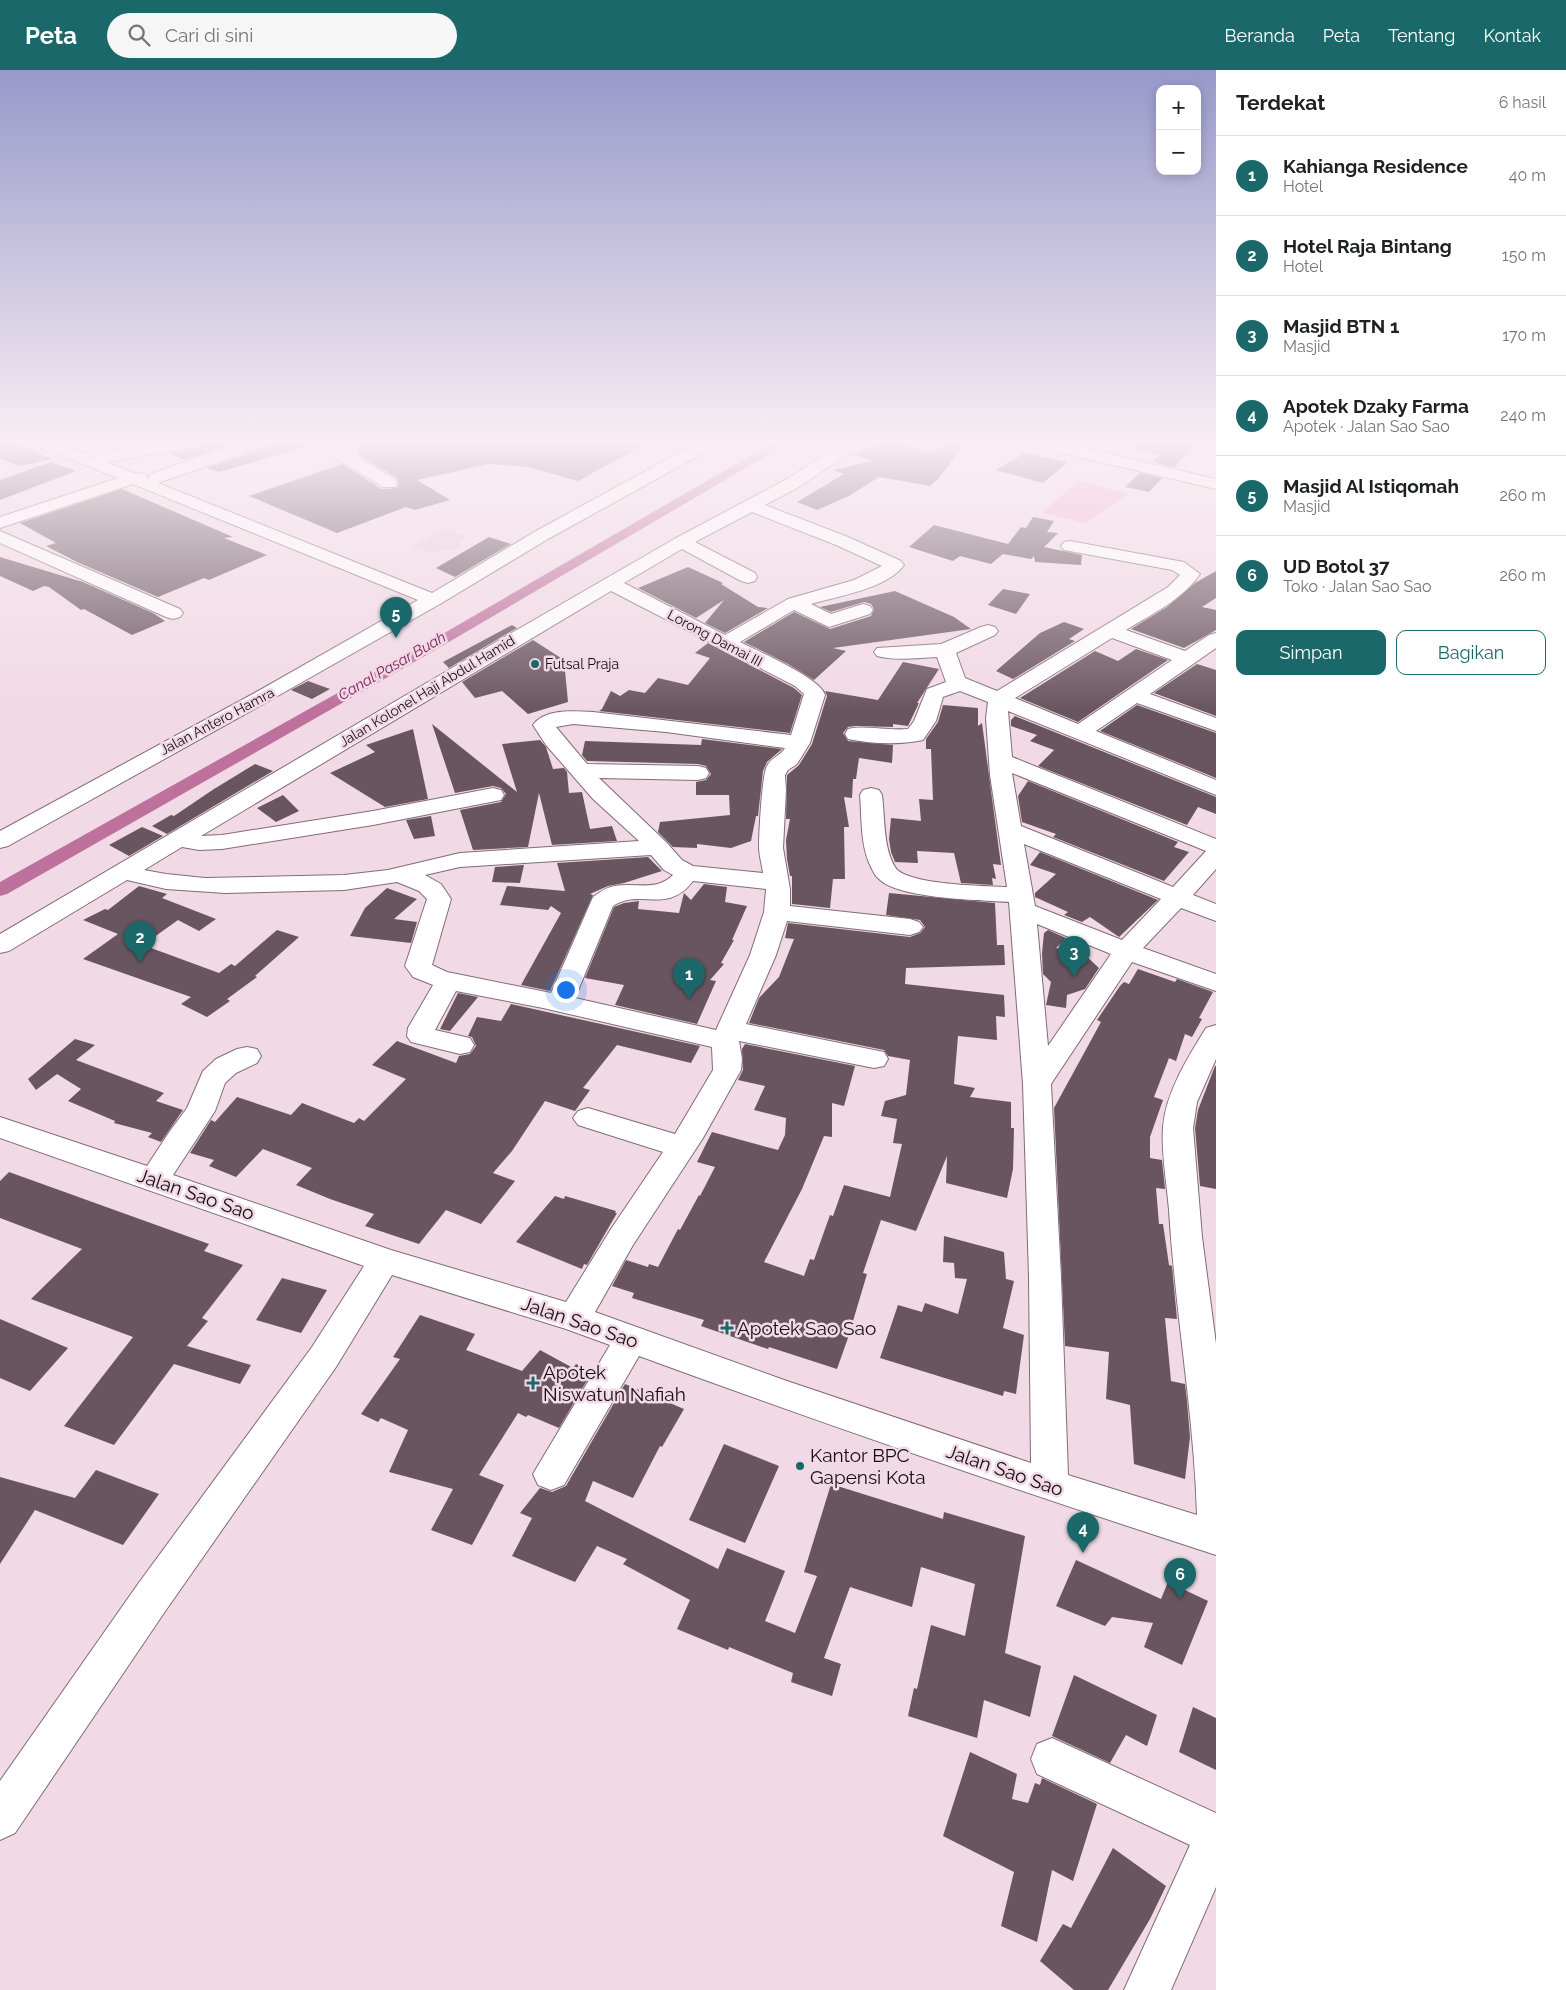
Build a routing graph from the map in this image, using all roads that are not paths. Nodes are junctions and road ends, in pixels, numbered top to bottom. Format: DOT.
graph roads {
  1 [pos="274,532"];
  2 [pos="548,532"];
  3 [pos="702,532"];
  4 [pos="818,532"];
  5 [pos="0,536"];
  6 [pos="682,542"];
  7 [pos="1070,546"];
  8 [pos="748,577"];
  9 [pos="611,584"];
  10 [pos="442,595"];
  11 [pos="795,604"];
  12 [pos="863,610"];
  13 [pos="173,613"];
  14 [pos="988,631"];
  15 [pos="1110,631"];
  16 [pos="1216,639"];
  17 [pos="725,642"];
  18 [pos="945,650"];
  19 [pos="884,652"];
  20 [pos="1187,659"];
  21 [pos="959,684"];
  22 [pos="1134,695"];
  23 [pos="999,699"];
  24 [pos="1216,725"];
  25 [pos="1081,732"];
  26 [pos="856,734"];
  27 [pos="799,743"];
  28 [pos="1002,761"];
  29 [pos="582,771"];
  30 [pos="698,773"];
  31 [pos="1216,788"];
  32 [pos="493,795"];
  33 [pos="871,795"];
  34 [pos="1011,830"];
  35 [pos="181,840"];
  36 [pos="0,841"];
  37 [pos="658,847"];
  38 [pos="1216,847"];
  39 [pos="1216,855"];
  40 [pos="124,872"];
  41 [pos="687,873"];
  42 [pos="400,875"];
  43 [pos="777,882"];
  44 [pos="1176,898"];
  45 [pos="1022,902"];
  46 [pos="777,912"];
  47 [pos="1216,913"];
  48 [pos="910,926"];
  49 [pos="0,946"];
  50 [pos="1126,951"];
  51 [pos="449,980"];
  52 [pos="1216,983"];
  53 [pos="560,1002"];
  54 [pos="1216,1034"];
  55 [pos="727,1036"];
  56 [pos="460,1045"];
  57 [pos="247,1056"];
  58 [pos="874,1059"];
  59 [pos="1037,1084"];
  60 [pos="588,1118"];
  61 [pos="0,1127"];
  62 [pos="682,1147"];
  63 [pos="155,1179"];
  64 [pos="384,1260"];
  65 [pos="574,1318"];
  66 [pos="631,1339"];
  67 [pos="551,1474"];
  68 [pos="1050,1485"];
  69 [pos="1216,1530"];
  70 [pos="1216,1538"];
  71 [pos="1052,1759"];
  72 [pos="0,1818"];
  73 [pos="1216,1836"];
  74 [pos="1147,1990"];
  1 -- 10 [label="street"];
  2 -- 10 [label="street, Jalan Antero Hamra"];
  3 -- 6 [label="street, Jalan Kolonel Haji Abdul Hamid"];
  4 -- 11 [label="street"];
  5 -- 13 [label="street"];
  6 -- 8 [label="street"];
  6 -- 9 [label="street, Jalan Kolonel Haji Abdul Hamid"];
  7 -- 15 [label="street"];
  9 -- 17 [label="street, Lorong Damai III"];
  9 -- 35 [label="street, Jalan Kolonel Haji Abdul Hamid"];
  10 -- 36 [label="street, Jalan Antero Hamra"];
  11 -- 12 [label="street"];
  11 -- 17 [label="street"];
  14 -- 18 [label="street"];
  15 -- 20 [label="street"];
  15 -- 23 [label="street"];
  16 -- 20 [label="street"];
  17 -- 27 [label="street, Lorong Damai III"];
  18 -- 19 [label="street"];
  18 -- 21 [label="street"];
  20 -- 22 [label="street"];
  21 -- 23 [label="street"];
  21 -- 26 [label="street"];
  22 -- 24 [label="street"];
  22 -- 25 [label="street"];
  23 -- 25 [label="street"];
  23 -- 28 [label="street"];
  25 -- 31 [label="street"];
  27 -- 29 [label="street"];
  27 -- 43 [label="street"];
  28 -- 34 [label="street"];
  28 -- 38 [label="street"];
  29 -- 30 [label="street"];
  29 -- 37 [label="street"];
  32 -- 35 [label="street"];
  33 -- 45 [label="street"];
  34 -- 44 [label="street"];
  34 -- 45 [label="street"];
  35 -- 40 [label="street, Jalan Kolonel Haji Abdul Hamid"];
  37 -- 41 [label="street"];
  37 -- 42 [label="street"];
  39 -- 44 [label="street"];
  40 -- 42 [label="street"];
  40 -- 49 [label="street, Jalan Kolonel Haji Abdul Hamid"];
  41 -- 43 [label="street"];
  41 -- 53 [label="street"];
  42 -- 51 [label="street"];
  43 -- 46 [label="street"];
  44 -- 47 [label="street"];
  44 -- 50 [label="street"];
  45 -- 50 [label="street"];
  45 -- 59 [label="street"];
  46 -- 48 [label="street"];
  46 -- 55 [label="street"];
  50 -- 52 [label="street"];
  50 -- 59 [label="street"];
  51 -- 53 [label="street"];
  51 -- 56 [label="street"];
  53 -- 55 [label="street"];
  54 -- 69 [label="street"];
  55 -- 58 [label="street"];
  55 -- 62 [label="street"];
  57 -- 63 [label="street"];
  59 -- 68 [label="street"];
  60 -- 62 [label="street"];
  61 -- 63 [label="street, Jalan Sao Sao"];
  62 -- 65 [label="street"];
  63 -- 64 [label="street, Jalan Sao Sao"];
  64 -- 65 [label="street, Jalan Sao Sao"];
  64 -- 72 [label="street"];
  65 -- 66 [label="street, Jalan Sao Sao"];
  66 -- 67 [label="street"];
  66 -- 68 [label="street, Jalan Sao Sao"];
  68 -- 70 [label="street, Jalan Sao Sao"];
  71 -- 73 [label="street"];
  73 -- 74 [label="street"];
}
